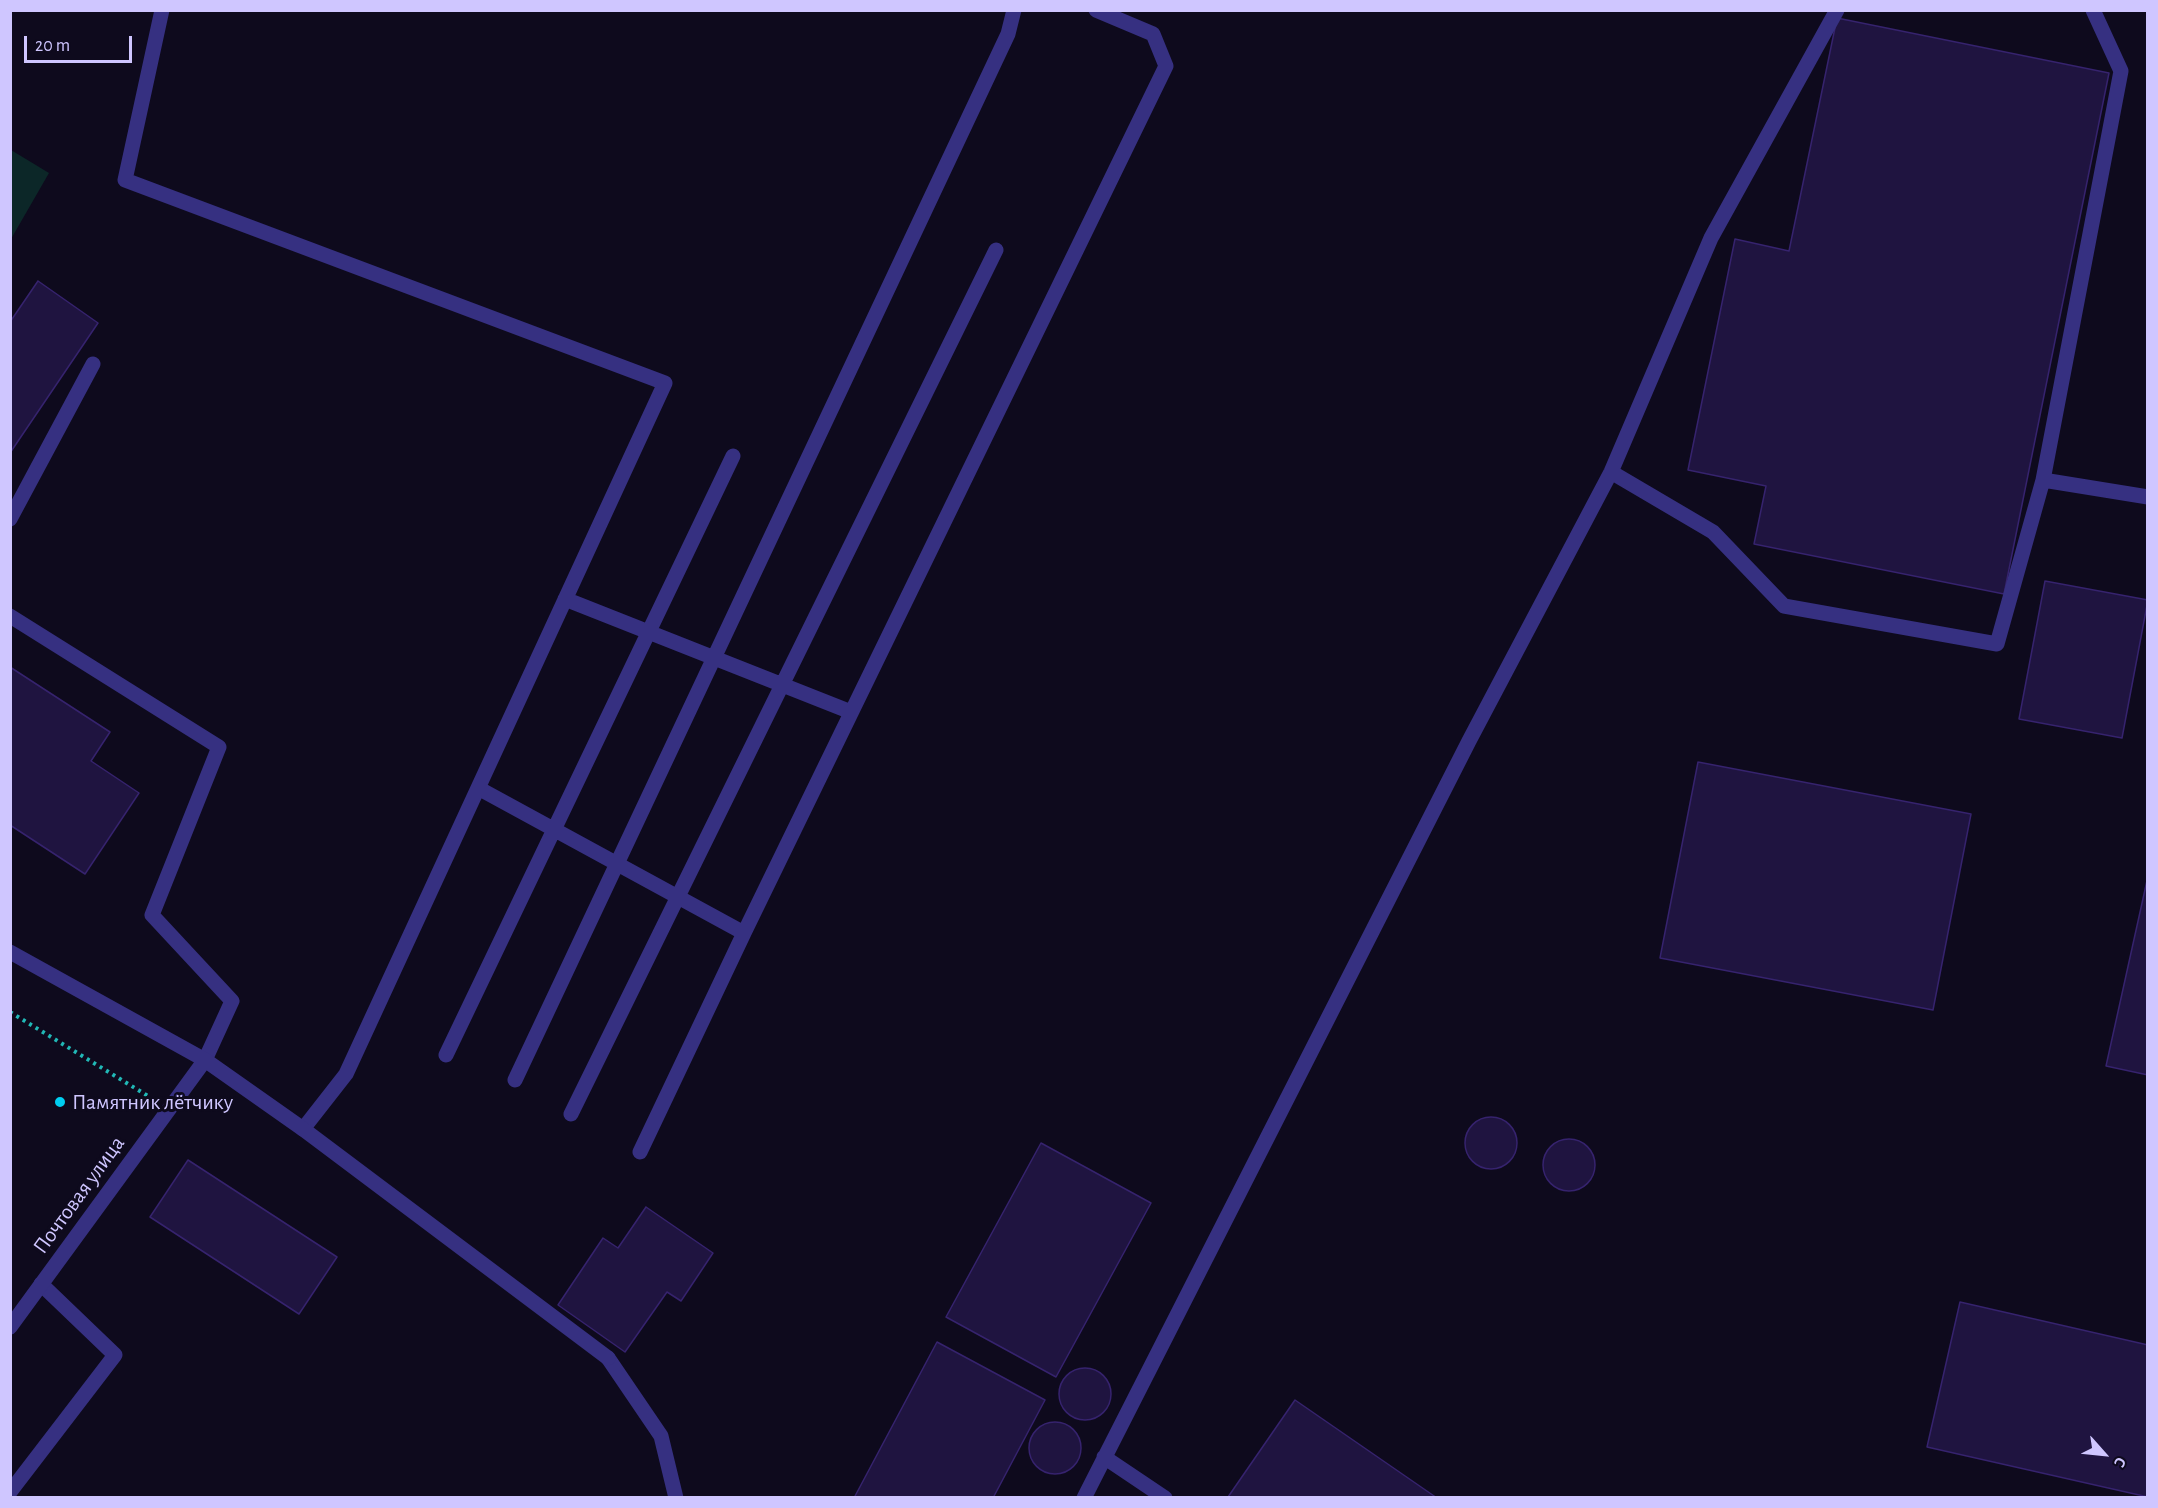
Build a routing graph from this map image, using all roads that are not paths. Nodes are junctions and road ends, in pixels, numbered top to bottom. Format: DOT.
graph roads {
  1 [pos="162,10"];
  2 [pos="1014,10"];
  3 [pos="1096,10"];
  4 [pos="1837,10"];
  5 [pos="2093,10"];
  6 [pos="996,250"];
  7 [pos="93,364"];
  8 [pos="733,456"];
  9 [pos="1611,472"];
  10 [pos="2043,480"];
  11 [pos="2148,497"];
  12 [pos="10,519"];
  13 [pos="565,599"];
  14 [pos="10,616"];
  15 [pos="649,632"];
  16 [pos="714,658"];
  17 [pos="784,685"];
  18 [pos="851,712"];
  19 [pos="478,788"];
  20 [pos="554,829"];
  21 [pos="617,864"];
  22 [pos="677,896"];
  23 [pos="744,933"];
  24 [pos="10,952"];
  25 [pos="446,1055"];
  26 [pos="205,1060"];
  27 [pos="515,1080"];
  28 [pos="571,1114"];
  29 [pos="303,1129"];
  30 [pos="640,1152"];
  31 [pos="41,1284"];
  32 [pos="10,1327"];
  33 [pos="1104,1457"];
  34 [pos="10,1492"];
  35 [pos="676,1497"];
  36 [pos="1084,1497"];
  37 [pos="1165,1497"];
  1 -- 13 [label="street"];
  2 -- 16 [label="street"];
  3 -- 18 [label="street"];
  4 -- 9 [label="street"];
  5 -- 10 [label="street"];
  6 -- 17 [label="street"];
  7 -- 12 [label="street"];
  8 -- 15 [label="street"];
  9 -- 10 [label="street"];
  9 -- 33 [label="street"];
  10 -- 11 [label="street"];
  13 -- 15 [label="street"];
  13 -- 19 [label="street"];
  14 -- 26 [label="street, Почтовая улица"];
  15 -- 16 [label="street"];
  15 -- 20 [label="street"];
  16 -- 17 [label="street"];
  16 -- 21 [label="street"];
  17 -- 18 [label="street"];
  17 -- 22 [label="street"];
  18 -- 23 [label="street"];
  19 -- 20 [label="street"];
  19 -- 29 [label="street"];
  20 -- 21 [label="street"];
  20 -- 25 [label="street"];
  21 -- 22 [label="street"];
  21 -- 27 [label="street"];
  22 -- 23 [label="street"];
  22 -- 28 [label="street"];
  23 -- 30 [label="street"];
  24 -- 26 [label="street"];
  26 -- 29 [label="street"];
  26 -- 31 [label="street, Почтовая улица"];
  29 -- 35 [label="street"];
  31 -- 32 [label="street, Почтовая улица"];
  31 -- 34 [label="street"];
  33 -- 36 [label="street"];
  33 -- 37 [label="street"];
}
